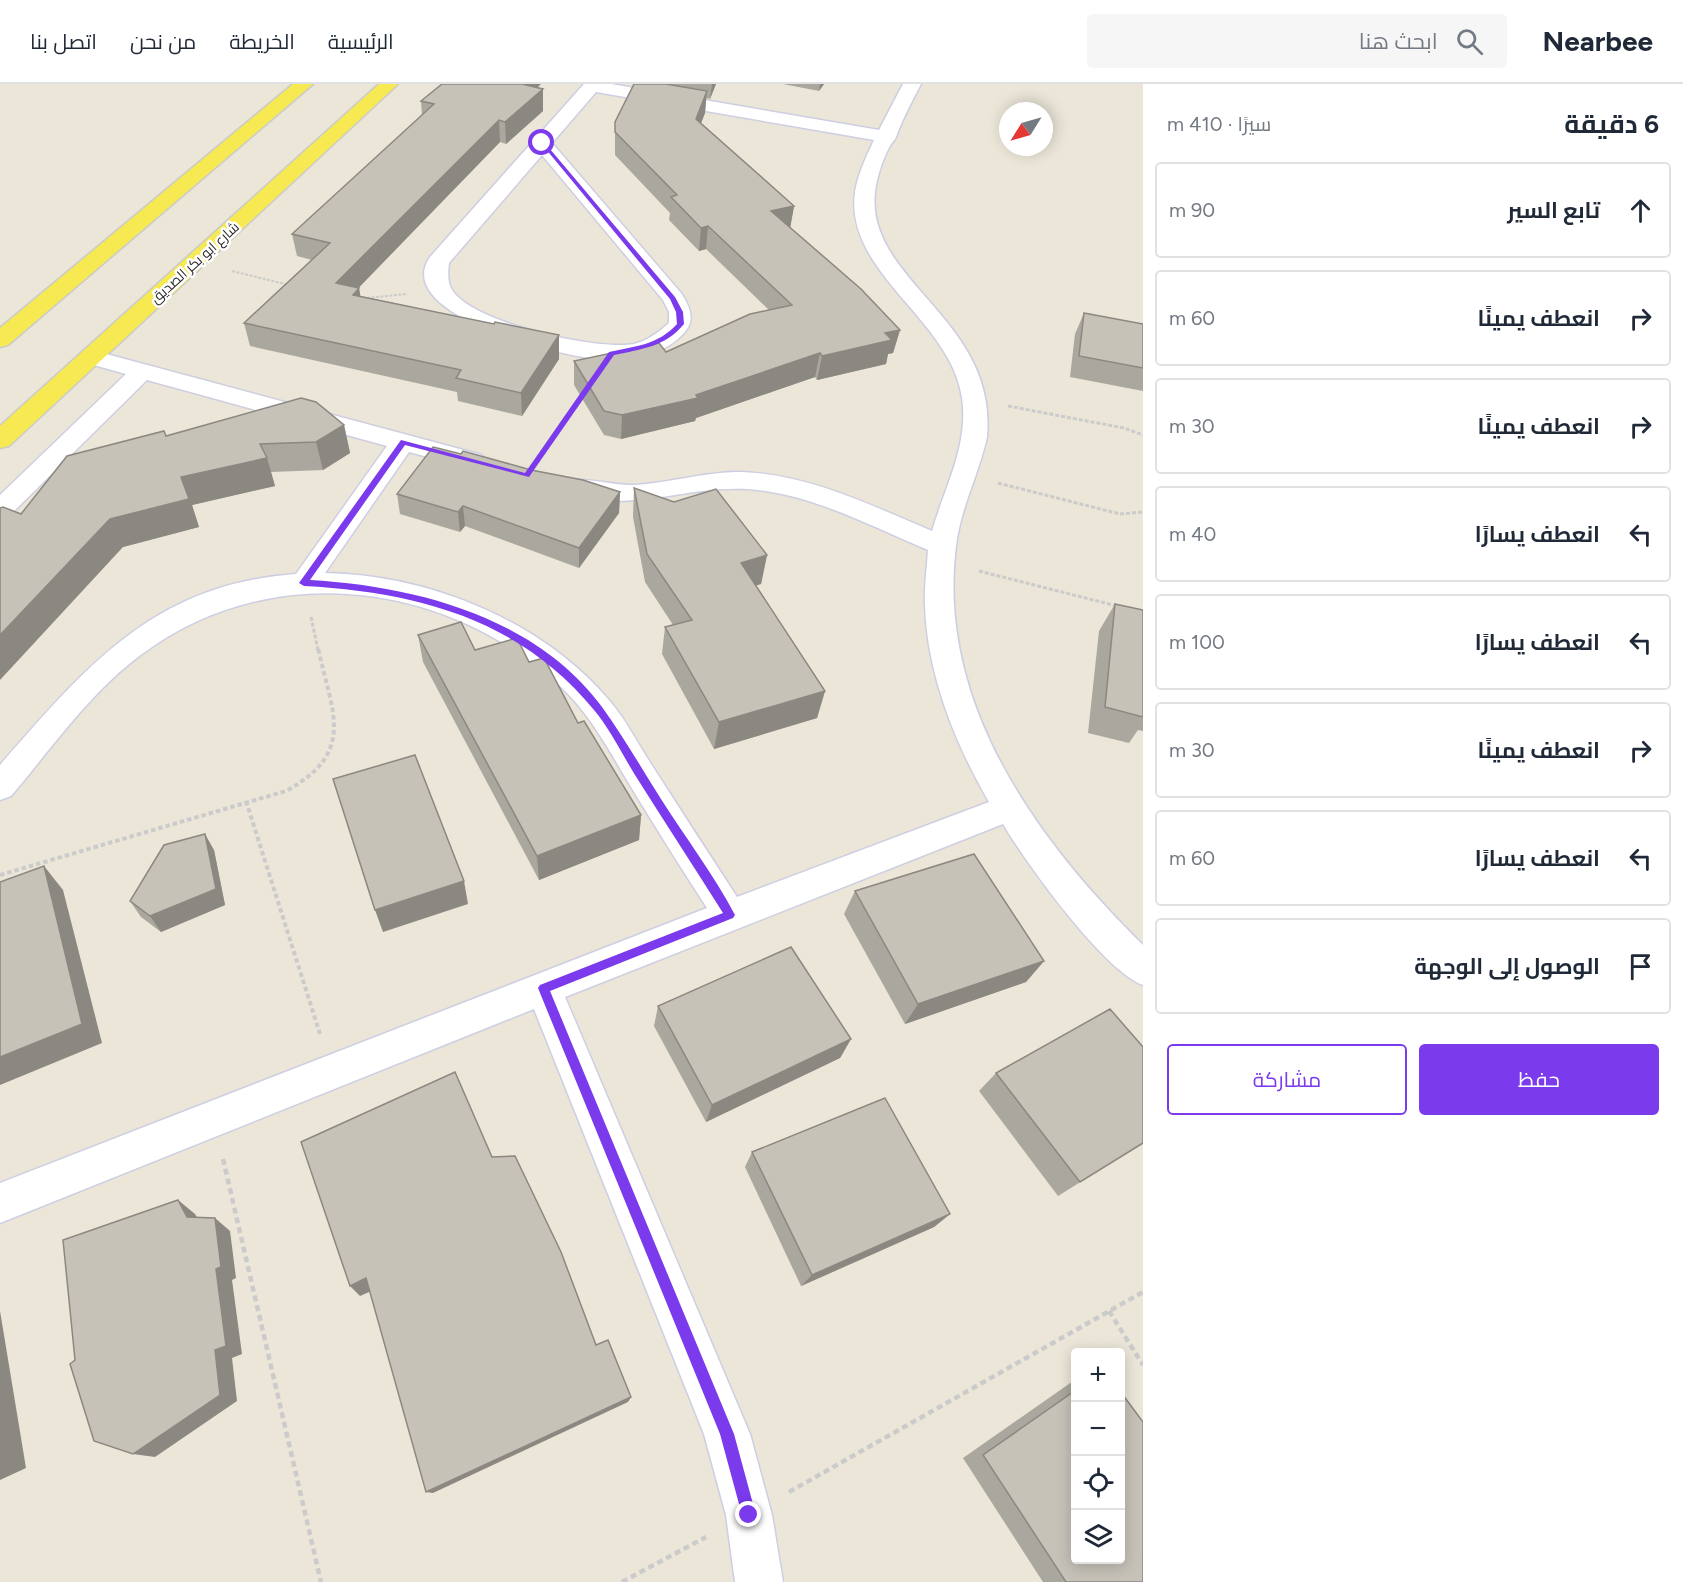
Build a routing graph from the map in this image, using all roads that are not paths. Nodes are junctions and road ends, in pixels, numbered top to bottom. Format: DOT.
graph roads {
  1 [pos="304,84"];
  2 [pos="389,84"];
  3 [pos="912,84"];
  4 [pos="593,85"];
  5 [pos="887,137"];
  6 [pos="542,143"];
  7 [pos="0,340"];
  8 [pos="91,357"];
  9 [pos="142,371"];
  10 [pos="0,440"];
  11 [pos="404,442"];
  12 [pos="493,466"];
  13 [pos="527,476"];
  14 [pos="0,510"];
  15 [pos="941,553"];
  16 [pos="304,583"];
  17 [pos="0,787"];
  18 [pos="1009,808"];
  19 [pos="729,915"];
  20 [pos="1143,969"];
  21 [pos="543,988"];
  22 [pos="0,1203"];
  23 [pos="759,1582"];
  1 -- 7 [label="main road"];
  2 -- 8 [label="main road, شارع ابو بكر الصديق"];
  3 -- 5 [label="street"];
  4 -- 5 [label="street"];
  4 -- 6 [label="street"];
  5 -- 15 [label="street"];
  6 -- 6 [label="street"];
  8 -- 9 [label="street"];
  8 -- 10 [label="main road, شارع ابو بكر الصديق"];
  9 -- 11 [label="street"];
  9 -- 14 [label="street"];
  11 -- 12 [label="street"];
  11 -- 16 [label="street"];
  13 -- 15 [label="street"];
  15 -- 18 [label="street"];
  16 -- 17 [label="street"];
  16 -- 19 [label="street"];
  18 -- 19 [label="street"];
  18 -- 20 [label="street"];
  19 -- 21 [label="street"];
  21 -- 22 [label="street"];
  21 -- 23 [label="street"];
}
